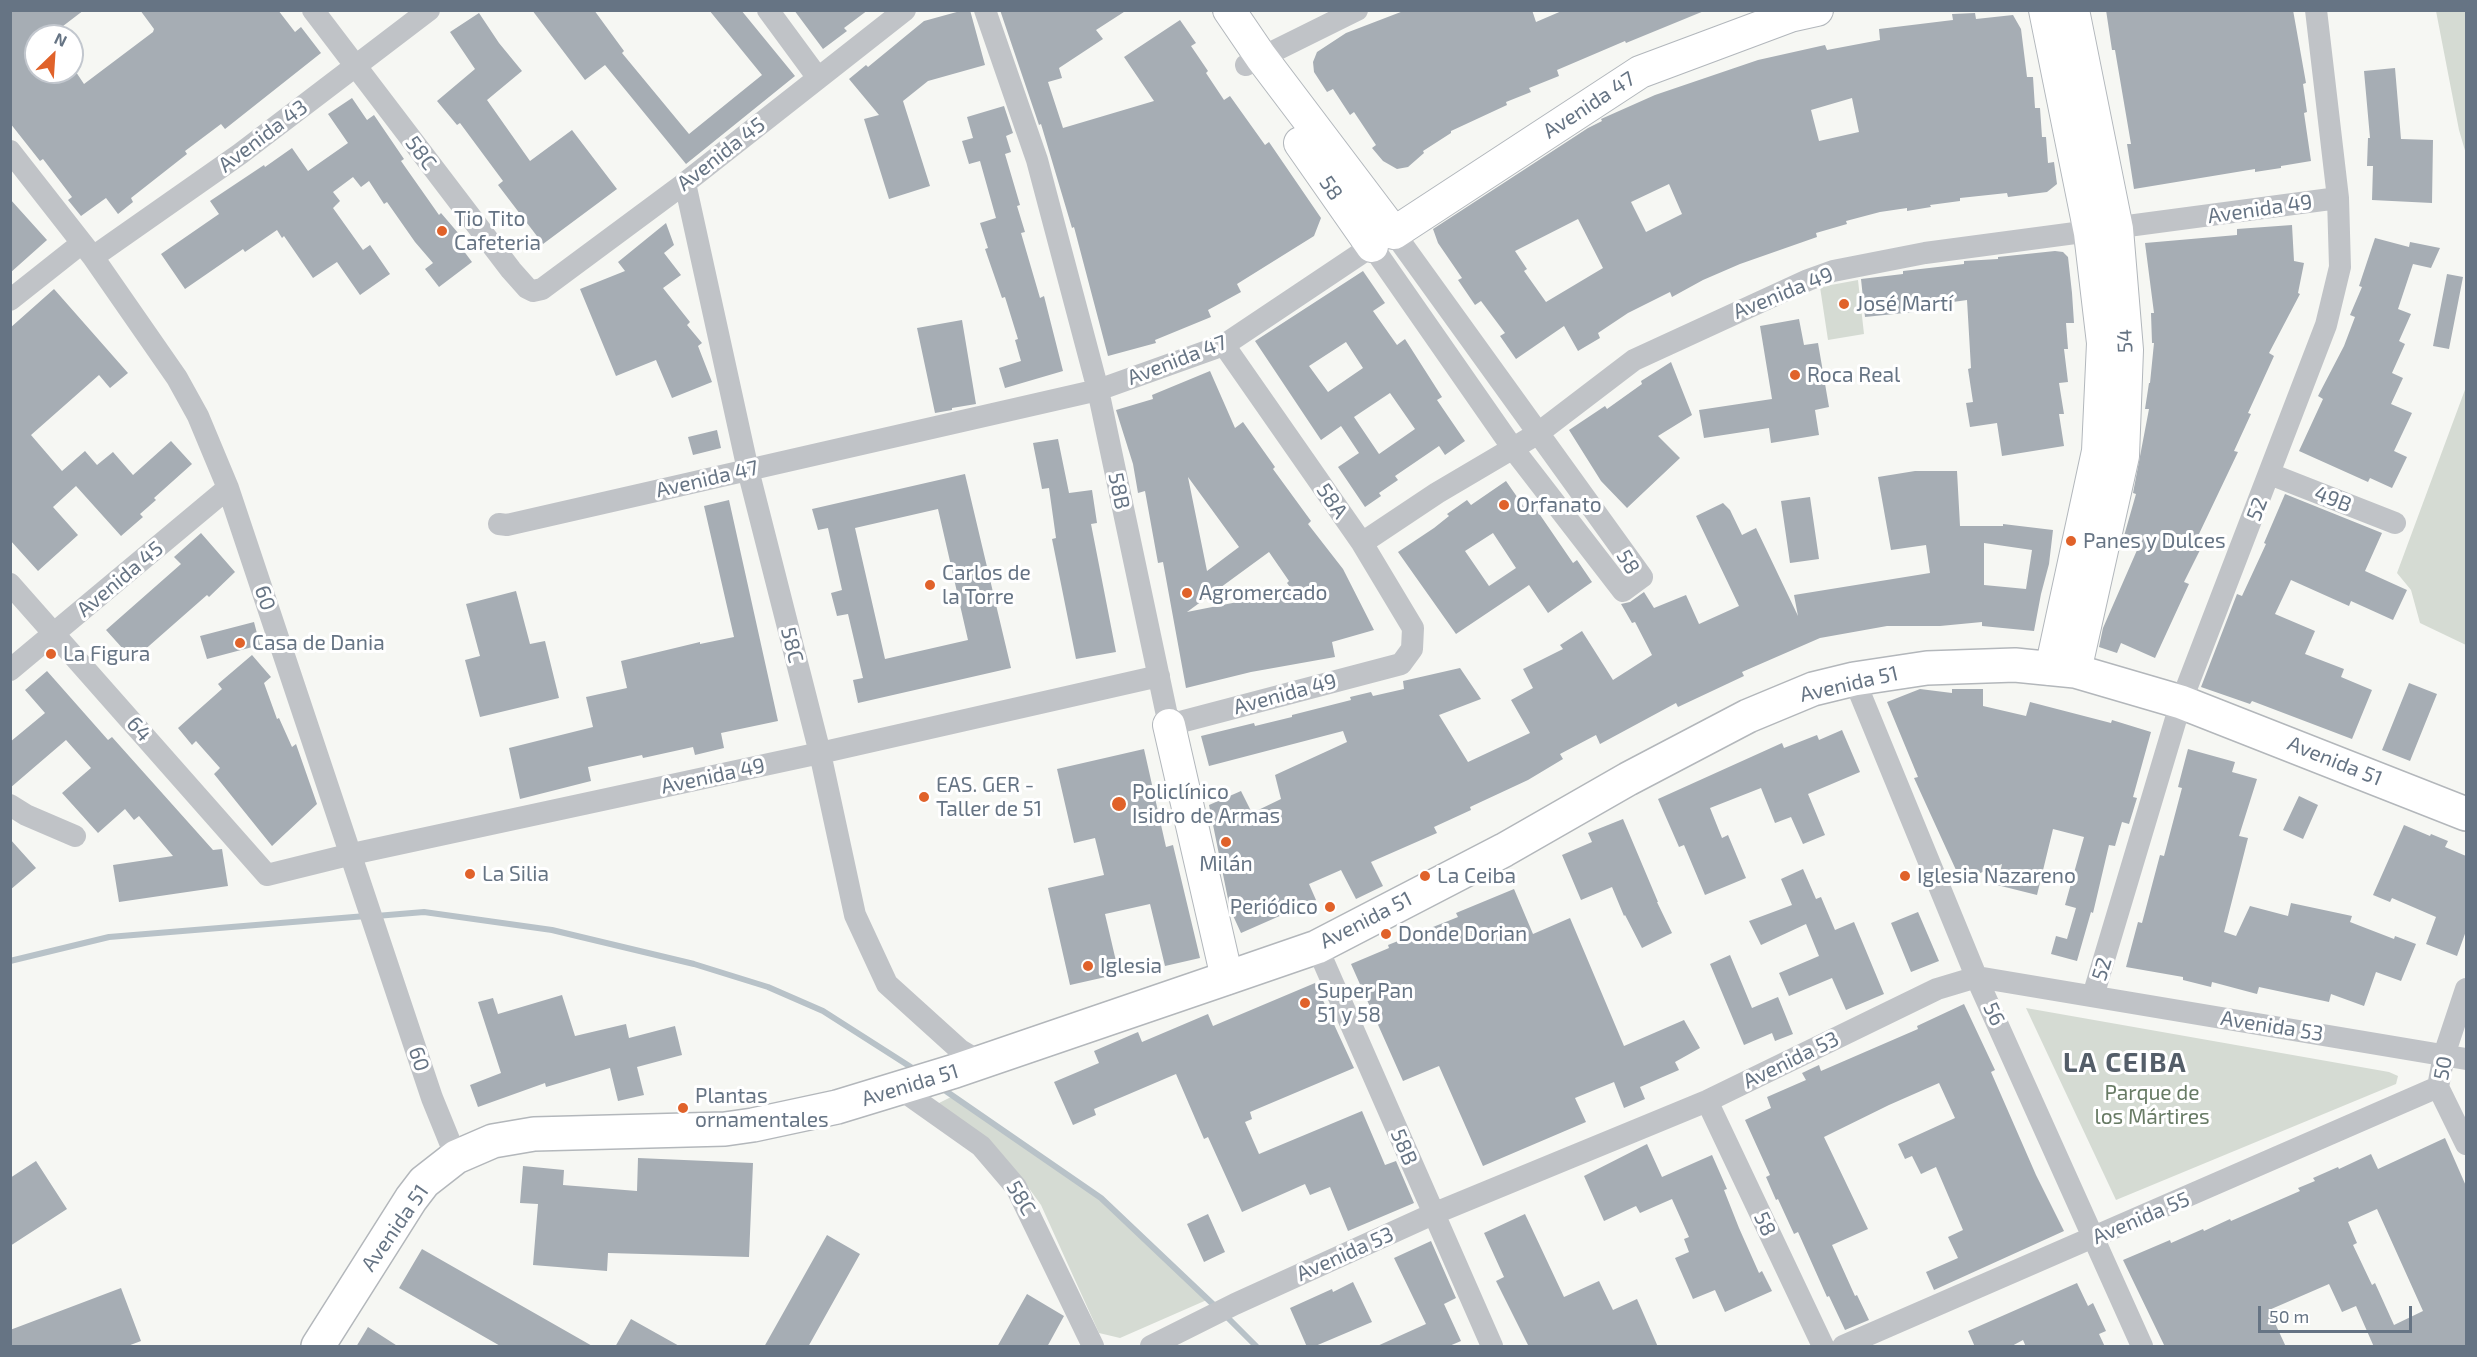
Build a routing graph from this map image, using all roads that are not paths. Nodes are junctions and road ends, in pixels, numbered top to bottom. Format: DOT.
graph roads {
  1 [pos="314,10"];
  2 [pos="429,10"];
  3 [pos="768,10"];
  4 [pos="905,10"];
  5 [pos="985,10"];
  6 [pos="1210,10"];
  7 [pos="1229,10"];
  8 [pos="1357,10"];
  9 [pos="1817,10"];
  10 [pos="2045,10"];
  11 [pos="2073,10"];
  12 [pos="2316,10"];
  13 [pos="1253,61"];
  14 [pos="355,66"];
  15 [pos="818,78"];
  16 [pos="10,151"];
  17 [pos="685,183"];
  18 [pos="2338,198"];
  19 [pos="2104,231"];
  20 [pos="1383,240"];
  21 [pos="87,250"];
  22 [pos="533,291"];
  23 [pos="10,300"];
  24 [pos="1224,345"];
  25 [pos="1098,390"];
  26 [pos="1537,435"];
  27 [pos="1514,450"];
  28 [pos="748,470"];
  29 [pos="2270,474"];
  30 [pos="228,488"];
  31 [pos="2395,523"];
  32 [pos="499,524"];
  33 [pos="1362,543"];
  34 [pos="10,584"];
  35 [pos="56,633"];
  36 [pos="1401,664"];
  37 [pos="10,670"];
  38 [pos="2063,670"];
  39 [pos="1159,676"];
  40 [pos="1854,679"];
  41 [pos="2181,702"];
  42 [pos="1169,725"];
  43 [pos="820,753"];
  44 [pos="10,805"];
  45 [pos="2466,814"];
  46 [pos="75,836"];
  47 [pos="352,854"];
  48 [pos="267,875"];
  49 [pos="1317,946"];
  50 [pos="1977,977"];
  51 [pos="1227,978"];
  52 [pos="2466,989"];
  53 [pos="2093,996"];
  54 [pos="2444,1054"];
  55 [pos="2466,1059"];
  56 [pos="967,1066"];
  57 [pos="2438,1087"];
  58 [pos="899,1088"];
  59 [pos="1707,1101"];
  60 [pos="2466,1144"];
  61 [pos="456,1157"];
  62 [pos="1433,1214"];
  63 [pos="2094,1238"];
  64 [pos="318,1347"];
  65 [pos="1093,1347"];
  66 [pos="1151,1347"];
  67 [pos="1492,1347"];
  68 [pos="1823,1347"];
  69 [pos="1843,1347"];
  70 [pos="2142,1347"];
  1 -- 14 [label="street, 58C"];
  2 -- 14 [label="street, Avenida 43"];
  3 -- 15 [label="street"];
  4 -- 15 [label="street, Avenida 45"];
  5 -- 25 [label="street, 58B"];
  6 -- 13 [label="street, 58"];
  7 -- 13 [label="street, 58"];
  8 -- 13 [label="street"];
  9 -- 20 [label="street, Avenida 47"];
  10 -- 19 [label="street, 54"];
  11 -- 19 [label="street, 54"];
  12 -- 18 [label="street, 52"];
  13 -- 20 [label="street, 58"];
  14 -- 21 [label="street, Avenida 43"];
  14 -- 22 [label="street, 58C"];
  15 -- 17 [label="street, Avenida 45"];
  16 -- 21 [label="street, 60"];
  17 -- 22 [label="street, Avenida 45"];
  17 -- 28 [label="street, 58C"];
  18 -- 19 [label="street, Avenida 49"];
  18 -- 29 [label="street, 52"];
  19 -- 26 [label="street, Avenida 49"];
  19 -- 38 [label="street, 54"];
  20 -- 24 [label="street, Avenida 47"];
  20 -- 26 [label="street, 58"];
  20 -- 27 [label="street, 58"];
  21 -- 23 [label="street, Avenida 43"];
  21 -- 30 [label="street, 60"];
  24 -- 25 [label="street, Avenida 47"];
  24 -- 33 [label="street, 58A"];
  25 -- 28 [label="street, Avenida 47"];
  25 -- 39 [label="street, 58B"];
  26 -- 27 [label="street, Avenida 49"];
  26 -- 27 [label="street, 58"];
  27 -- 33 [label="street, Avenida 49"];
  28 -- 32 [label="street, Avenida 47"];
  28 -- 43 [label="street, 58C"];
  29 -- 31 [label="street, 49B"];
  29 -- 41 [label="street, 52"];
  30 -- 35 [label="street, Avenida 45"];
  30 -- 47 [label="street, 60"];
  33 -- 36 [label="street, 58A"];
  34 -- 35 [label="street, 64"];
  35 -- 37 [label="street, Avenida 45"];
  35 -- 48 [label="street, 64"];
  36 -- 42 [label="street, Avenida 49"];
  38 -- 40 [label="main road, Avenida 51"];
  38 -- 41 [label="main road, Avenida 51"];
  39 -- 42 [label="street, 58B"];
  39 -- 43 [label="street, Avenida 49"];
  40 -- 49 [label="main road, Avenida 51"];
  40 -- 50 [label="street, 56"];
  41 -- 45 [label="main road, Avenida 51"];
  41 -- 53 [label="street, 52"];
  42 -- 51 [label="street, 58B"];
  43 -- 47 [label="street, Avenida 49"];
  43 -- 56 [label="street, 58C"];
  44 -- 46 [label="street"];
  47 -- 48 [label="street, Avenida 49"];
  47 -- 61 [label="street, 60"];
  49 -- 51 [label="main road, Avenida 51"];
  49 -- 62 [label="street, 58B"];
  50 -- 53 [label="street, Avenida 53"];
  50 -- 59 [label="street, Avenida 53"];
  50 -- 63 [label="street, 56"];
  51 -- 56 [label="main road, Avenida 51"];
  52 -- 54 [label="street, 50"];
  53 -- 54 [label="street, Avenida 53"];
  54 -- 55 [label="street, Avenida 53"];
  54 -- 57 [label="street, 50"];
  56 -- 58 [label="main road, Avenida 51"];
  57 -- 60 [label="street, 50"];
  57 -- 63 [label="street, Avenida 55"];
  58 -- 61 [label="main road, Avenida 51"];
  58 -- 65 [label="street, 58C"];
  59 -- 62 [label="street, Avenida 53"];
  59 -- 68 [label="street, 58"];
  61 -- 64 [label="main road, Avenida 51"];
  62 -- 66 [label="street, Avenida 53"];
  62 -- 67 [label="street, 58B"];
  63 -- 69 [label="street, Avenida 55"];
  63 -- 70 [label="street, 56"];
}
